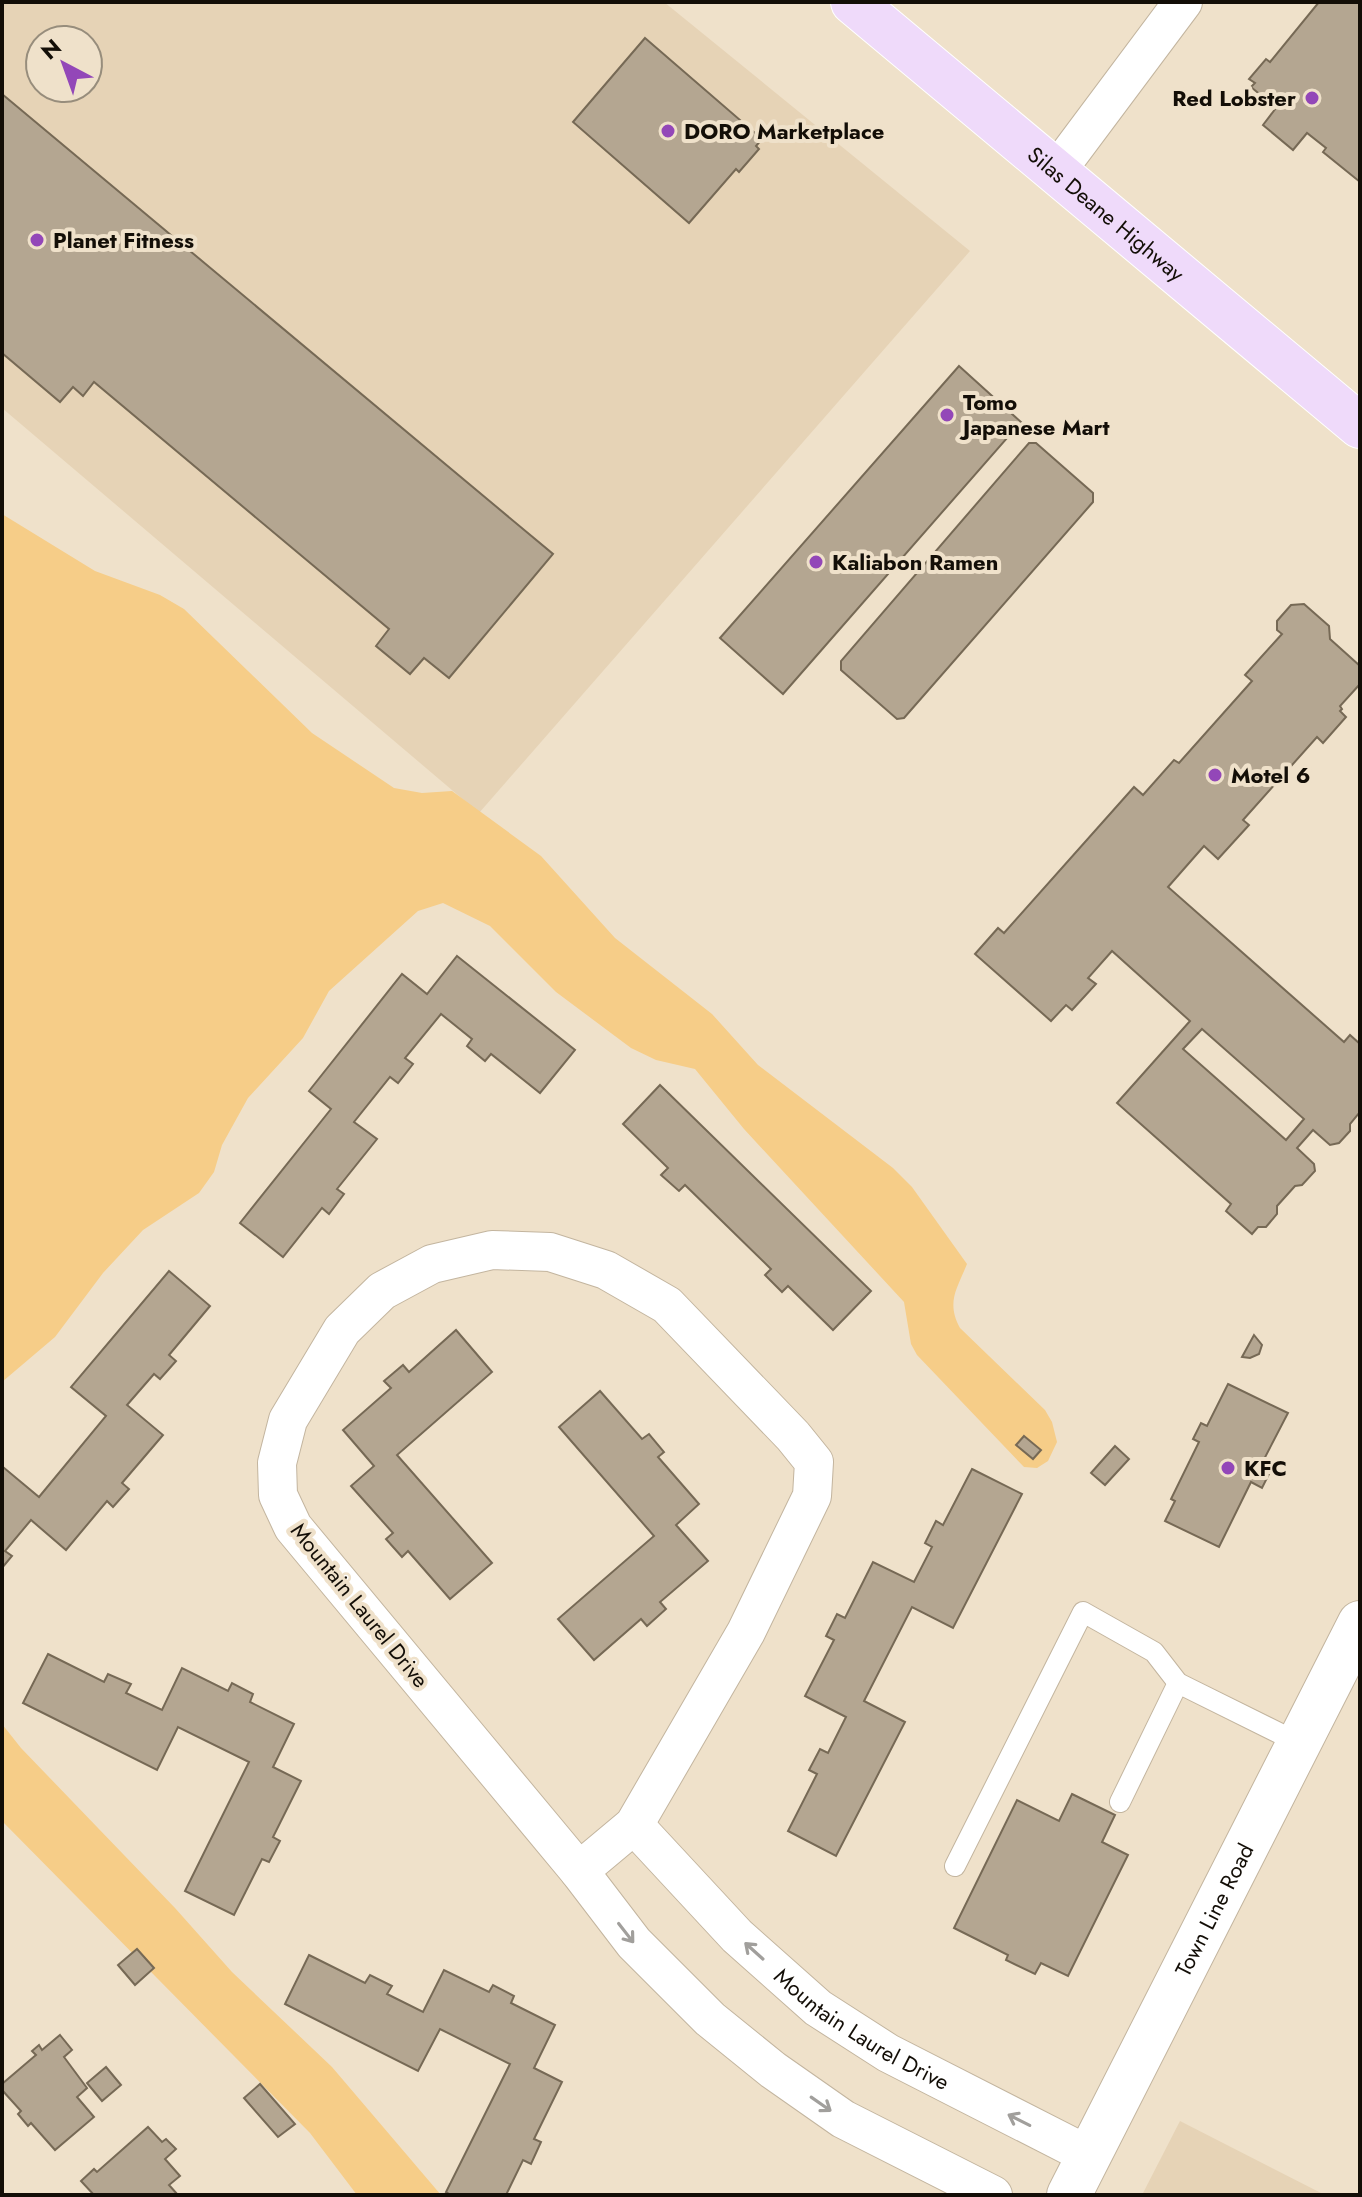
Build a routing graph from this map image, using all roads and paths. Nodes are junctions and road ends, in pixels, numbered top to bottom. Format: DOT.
graph roads {
  1 [pos="853,2"];
  2 [pos="1183,2"];
  3 [pos="1056,172"];
  4 [pos="1360,426"];
  5 [pos="1360,1623"];
  6 [pos="1178,1683"];
  7 [pos="1297,1742"];
  8 [pos="1120,1802"];
  9 [pos="634,1825"];
  10 [pos="955,1866"];
  11 [pos="579,1871"];
  12 [pos="1088,2155"];
  13 [pos="993,2195"];
  14 [pos="1069,2195"];
  1 -- 3 [label="main road, Silas Deane Highway"];
  2 -- 3 [label="street"];
  3 -- 4 [label="main road, Silas Deane Highway"];
  5 -- 7 [label="street, Town Line Road"];
  6 -- 7 [label="lane"];
  6 -- 8 [label="lane"];
  6 -- 10 [label="lane"];
  7 -- 12 [label="street, Town Line Road"];
  9 -- 11 [label="street, Mountain Laurel Drive"];
  9 -- 11 [label="street, Mountain Laurel Drive"];
  12 -- 9 [label="street, Mountain Laurel Drive, one-way"];
  11 -- 13 [label="street, Mountain Laurel Drive, one-way"];
  12 -- 14 [label="street, Town Line Road"];
}
